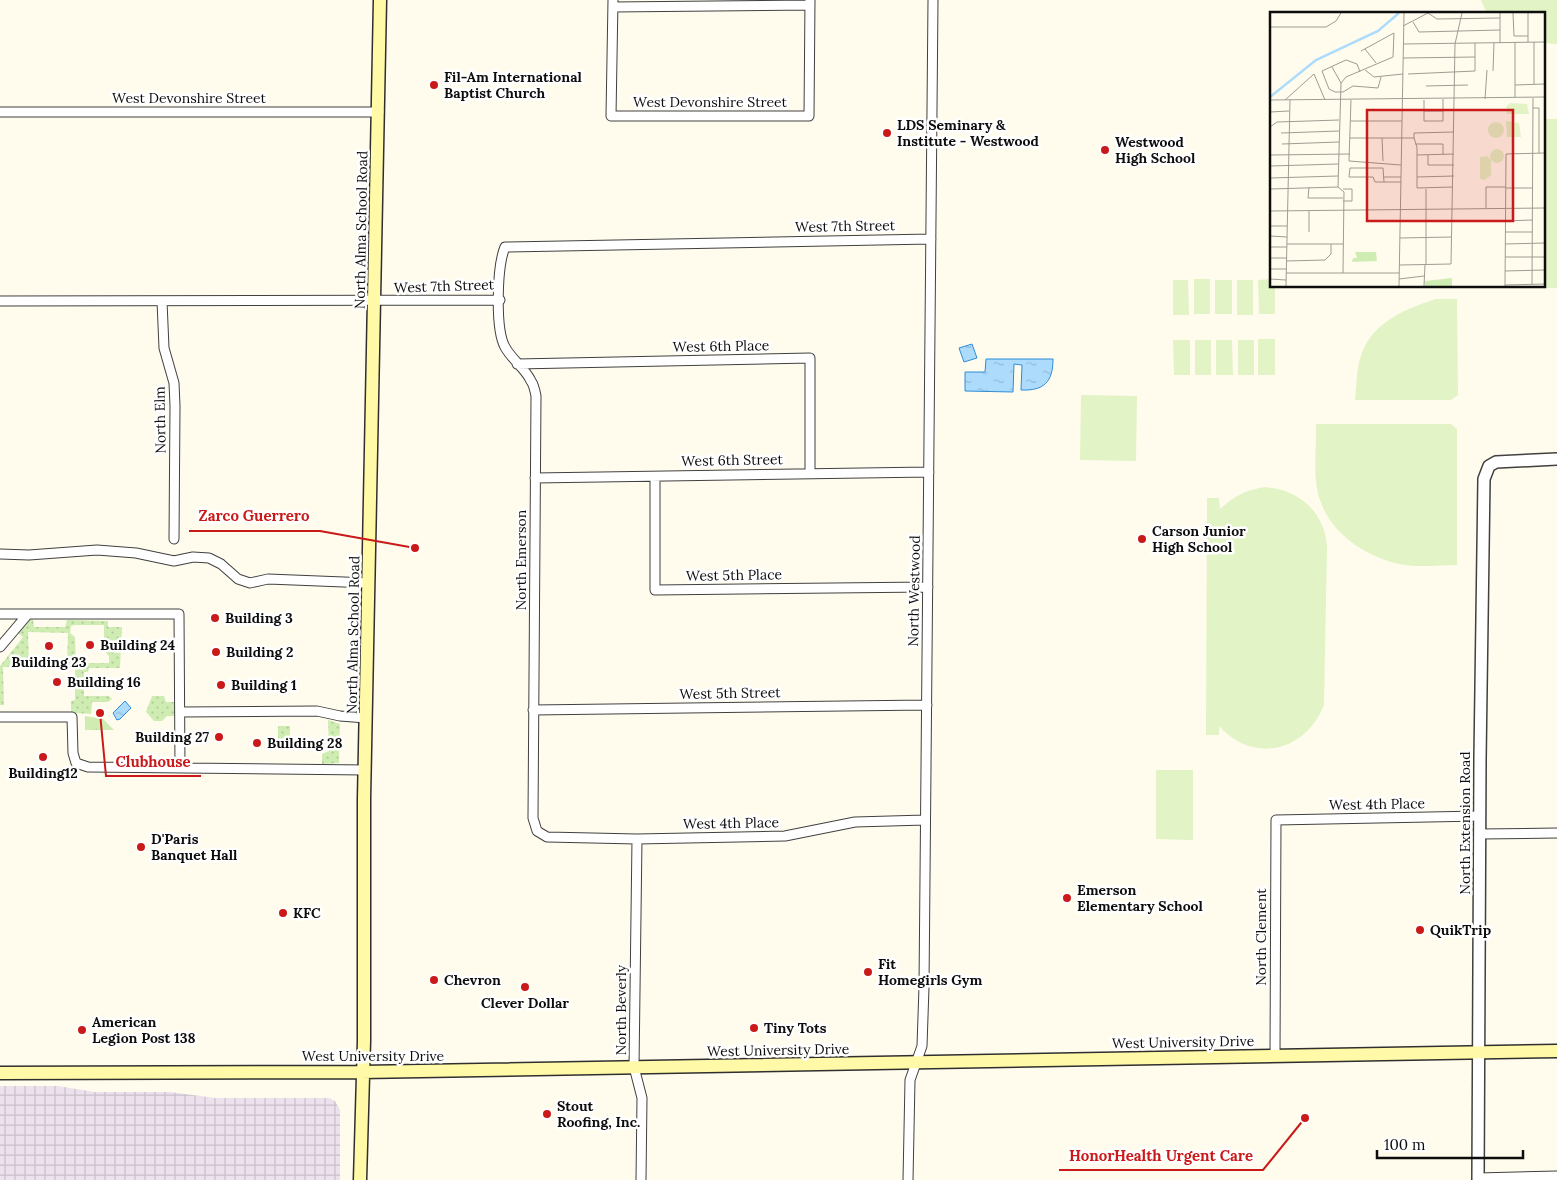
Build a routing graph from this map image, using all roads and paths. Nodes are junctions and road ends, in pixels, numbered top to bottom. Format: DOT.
graph roads {
  1 [pos="380,0"];
  2 [pos="932,0"];
  3 [pos="810,3"];
  4 [pos="612,4"];
  5 [pos="0,112"];
  6 [pos="378,112"];
  7 [pos="931,239"];
  8 [pos="500,300"];
  9 [pos="0,301"];
  10 [pos="162,301"];
  11 [pos="375,301"];
  12 [pos="517,364"];
  13 [pos="1557,459"];
  14 [pos="928,472"];
  15 [pos="810,474"];
  16 [pos="655,476"];
  17 [pos="535,478"];
  18 [pos="174,539"];
  19 [pos="0,554"];
  20 [pos="369,583"];
  21 [pos="928,587"];
  22 [pos="0,614"];
  23 [pos="28,614"];
  24 [pos="0,647"];
  25 [pos="927,704"];
  26 [pos="533,710"];
  27 [pos="180,712"];
  28 [pos="0,716"];
  29 [pos="366,718"];
  30 [pos="180,768"];
  31 [pos="365,770"];
  32 [pos="1480,816"];
  33 [pos="925,820"];
  34 [pos="1276,820"];
  35 [pos="538,831"];
  36 [pos="1557,833"];
  37 [pos="1480,834"];
  38 [pos="636,838"];
  39 [pos="1557,1051"];
  40 [pos="1479,1052"];
  41 [pos="1275,1055"];
  42 [pos="917,1062"];
  43 [pos="634,1067"];
  44 [pos="0,1072"];
  45 [pos="362,1072"];
  46 [pos="1557,1176"];
  47 [pos="1478,1179"];
  48 [pos="360,1180"];
  49 [pos="641,1180"];
  50 [pos="908,1180"];
  1 -- 6 [label="main road, North Alma School Road"];
  2 -- 7 [label="street, North Westwood"];
  3 -- 4 [label="street"];
  3 -- 4 [label="street, West Devonshire Street"];
  5 -- 6 [label="street, West Devonshire Street"];
  6 -- 11 [label="main road, North Alma School Road"];
  7 -- 8 [label="street, West 7th Street"];
  7 -- 14 [label="street, North Westwood"];
  8 -- 11 [label="street, West 7th Street"];
  8 -- 12 [label="street, North Emerson"];
  9 -- 10 [label="street, West 7th Street"];
  10 -- 11 [label="street, West 7th Street"];
  10 -- 18 [label="street, North Elm"];
  11 -- 20 [label="main road, North Alma School Road"];
  12 -- 15 [label="street, West 6th Place"];
  12 -- 17 [label="street, North Emerson"];
  13 -- 32 [label="street, North Extension Road"];
  14 -- 15 [label="street, West 6th Street"];
  14 -- 21 [label="street, North Westwood"];
  15 -- 16 [label="street, West 6th Street"];
  16 -- 17 [label="street, West 6th Street"];
  16 -- 21 [label="street, West 5th Place"];
  17 -- 26 [label="street, North Emerson"];
  19 -- 20 [label="street"];
  20 -- 29 [label="main road, North Alma School Road"];
  21 -- 25 [label="street, North Westwood"];
  22 -- 23 [label="street"];
  23 -- 24 [label="street"];
  23 -- 27 [label="street"];
  25 -- 26 [label="street, West 5th Street"];
  25 -- 33 [label="street, North Westwood"];
  26 -- 35 [label="street, North Emerson"];
  27 -- 29 [label="street"];
  27 -- 30 [label="street"];
  28 -- 30 [label="street"];
  29 -- 31 [label="main road, North Alma School Road"];
  30 -- 31 [label="street"];
  31 -- 45 [label="main road, North Alma School Road"];
  32 -- 34 [label="street, West 4th Place"];
  32 -- 37 [label="street, North Extension Road"];
  33 -- 38 [label="street, West 4th Place"];
  33 -- 42 [label="street, North Westwood"];
  34 -- 41 [label="street, North Clement"];
  35 -- 38 [label="street, West 4th Place"];
  36 -- 37 [label="street"];
  37 -- 40 [label="street, North Extension Road"];
  38 -- 43 [label="street, North Beverly"];
  39 -- 40 [label="main road, West University Drive"];
  40 -- 41 [label="main road, West University Drive"];
  40 -- 47 [label="street, North Extension Road"];
  41 -- 42 [label="main road, West University Drive"];
  42 -- 43 [label="main road, West University Drive"];
  42 -- 50 [label="street, North Westwood"];
  43 -- 45 [label="main road, West University Drive"];
  43 -- 49 [label="street, North Beverly"];
  44 -- 45 [label="main road, West University Drive"];
  45 -- 48 [label="main road, North Alma School Road"];
  46 -- 47 [label="street"];
}
